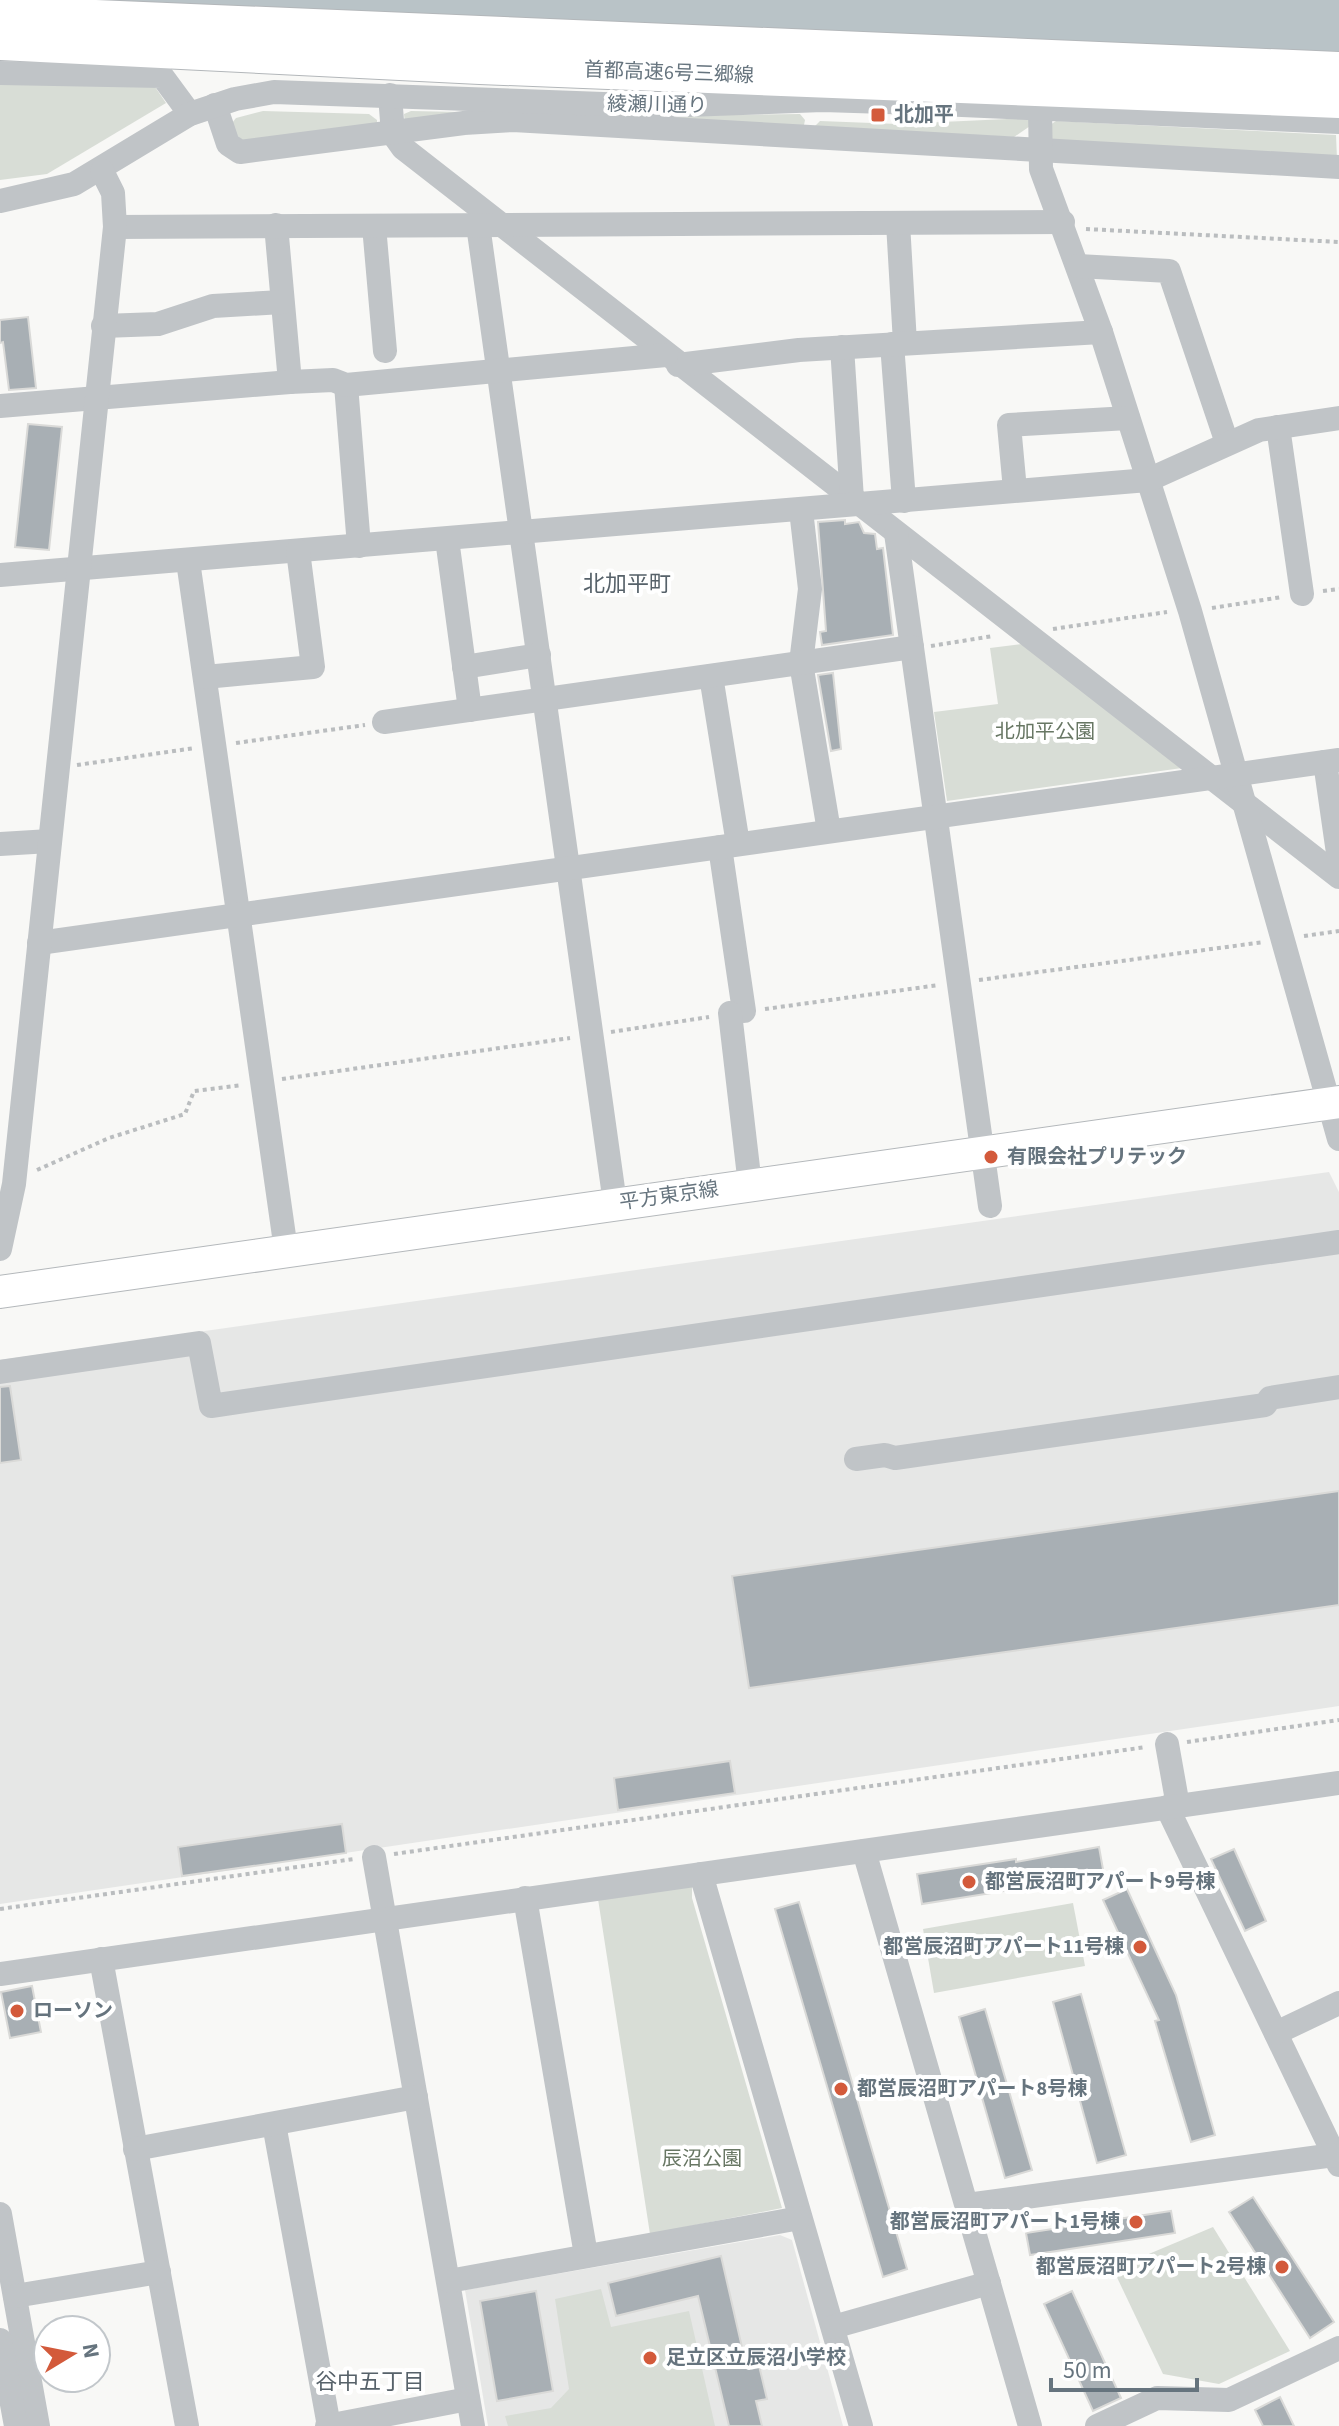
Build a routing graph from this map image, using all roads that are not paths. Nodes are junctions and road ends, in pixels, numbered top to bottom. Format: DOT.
graph roads {
  1 [pos="0,14"];
  2 [pos="0,42"];
  3 [pos="0,66"];
  4 [pos="480,66"];
  5 [pos="1339,70"];
  6 [pos="0,73"];
  7 [pos="390,95"];
  8 [pos="1339,100"];
  9 [pos="215,105"];
  10 [pos="1040,108"];
  11 [pos="190,114"];
  12 [pos="1339,122"];
  13 [pos="393,134"];
  14 [pos="1041,148"];
  15 [pos="1339,167"];
  16 [pos="102,171"];
  17 [pos="0,201"];
  18 [pos="898,223"];
  19 [pos="503,224"];
  20 [pos="276,225"];
  21 [pos="478,225"];
  22 [pos="1064,225"];
  23 [pos="374,226"];
  24 [pos="115,227"];
  25 [pos="1078,266"];
  26 [pos="282,302"];
  27 [pos="103,326"];
  28 [pos="1101,332"];
  29 [pos="899,344"];
  30 [pos="842,347"];
  31 [pos="385,351"];
  32 [pos="672,360"];
  33 [pos="499,372"];
  34 [pos="290,378"];
  35 [pos="345,390"];
  36 [pos="96,398"];
  37 [pos="0,406"];
  38 [pos="1128,418"];
  39 [pos="1339,418"];
  40 [pos="1278,427"];
  41 [pos="1227,443"];
  42 [pos="1148,480"];
  43 [pos="1015,490"];
  44 [pos="904,501"];
  45 [pos="856,502"];
  46 [pos="801,510"];
  47 [pos="523,532"];
  48 [pos="896,533"];
  49 [pos="447,539"];
  50 [pos="359,546"];
  51 [pos="298,551"];
  52 [pos="188,561"];
  53 [pos="78,570"];
  54 [pos="0,575"];
  55 [pos="1302,594"];
  56 [pos="912,647"];
  57 [pos="539,655"];
  58 [pos="801,663"];
  59 [pos="464,667"];
  60 [pos="711,676"];
  61 [pos="205,677"];
  62 [pos="546,700"];
  63 [pos="470,710"];
  64 [pos="384,722"];
  65 [pos="1332,761"];
  66 [pos="1224,776"];
  67 [pos="1247,805"];
  68 [pos="937,816"];
  69 [pos="829,831"];
  70 [pos="50,841"];
  71 [pos="0,844"];
  72 [pos="729,845"];
  73 [pos="1339,860"];
  74 [pos="571,869"];
  75 [pos="1339,877"];
  76 [pos="239,916"];
  77 [pos="39,943"];
  78 [pos="1334,1102"];
  79 [pos="1339,1139"];
  80 [pos="981,1152"];
  81 [pos="750,1185"];
  82 [pos="615,1203"];
  83 [pos="990,1206"];
  84 [pos="1339,1242"];
  85 [pos="0,1249"];
  86 [pos="286,1250"];
  87 [pos="0,1292"];
  88 [pos="0,1372"];
  89 [pos="1339,1387"];
  90 [pos="856,1459"];
  91 [pos="1167,1744"];
  92 [pos="1339,1783"];
  93 [pos="1172,1810"];
  94 [pos="866,1855"];
  95 [pos="374,1857"];
  96 [pos="701,1874"];
  97 [pos="525,1898"];
  98 [pos="385,1921"];
  99 [pos="101,1959"];
  100 [pos="0,1974"];
  101 [pos="1339,2003"];
  102 [pos="1276,2033"];
  103 [pos="416,2097"];
  104 [pos="274,2124"];
  105 [pos="135,2149"];
  106 [pos="1337,2160"];
  107 [pos="967,2205"];
  108 [pos="0,2214"];
  109 [pos="800,2218"];
  110 [pos="586,2255"];
  111 [pos="159,2272"];
  112 [pos="449,2281"];
  113 [pos="989,2283"];
  114 [pos="15,2296"];
  115 [pos="833,2327"];
  116 [pos="0,2340"];
  117 [pos="1339,2348"];
  118 [pos="468,2399"];
  119 [pos="16,2426"];
  120 [pos="38,2426"];
  121 [pos="187,2426"];
  122 [pos="328,2426"];
  123 [pos="473,2426"];
  124 [pos="861,2426"];
  125 [pos="1030,2426"];
  126 [pos="1097,2426"];
  1 -- 5 [label="highway, 首都高速6号三郷線"];
  2 -- 4 [label="highway, 首都高速6号三郷線"];
  3 -- 4 [label="highway"];
  4 -- 8 [label="highway, 首都高速6号三郷線"];
  6 -- 11 [label="street"];
  7 -- 9 [label="street, 綾瀬川通り"];
  7 -- 10 [label="street, 綾瀬川通り"];
  7 -- 13 [label="street"];
  9 -- 11 [label="street, 綾瀬川通り"];
  9 -- 13 [label="street"];
  10 -- 12 [label="street, 綾瀬川通り"];
  10 -- 14 [label="street"];
  11 -- 16 [label="street, 綾瀬川通り"];
  13 -- 14 [label="street"];
  13 -- 19 [label="street"];
  14 -- 15 [label="street"];
  14 -- 22 [label="street"];
  16 -- 17 [label="street, 綾瀬川通り"];
  16 -- 24 [label="street"];
  18 -- 19 [label="street"];
  18 -- 22 [label="street"];
  18 -- 29 [label="street"];
  19 -- 21 [label="street"];
  19 -- 32 [label="street"];
  20 -- 23 [label="street"];
  20 -- 24 [label="street"];
  20 -- 26 [label="street"];
  21 -- 23 [label="street"];
  21 -- 33 [label="street"];
  22 -- 25 [label="street"];
  23 -- 31 [label="street"];
  24 -- 27 [label="street"];
  25 -- 28 [label="street"];
  25 -- 41 [label="street"];
  26 -- 27 [label="street"];
  26 -- 34 [label="street"];
  27 -- 36 [label="street"];
  28 -- 29 [label="street"];
  28 -- 38 [label="street"];
  29 -- 30 [label="street"];
  29 -- 44 [label="street"];
  30 -- 32 [label="street"];
  30 -- 45 [label="street"];
  32 -- 33 [label="street"];
  32 -- 45 [label="street"];
  33 -- 35 [label="street"];
  33 -- 47 [label="street"];
  34 -- 35 [label="street"];
  34 -- 36 [label="street"];
  35 -- 50 [label="street"];
  36 -- 37 [label="street"];
  36 -- 53 [label="street"];
  38 -- 42 [label="street"];
  38 -- 43 [label="street"];
  39 -- 40 [label="street"];
  40 -- 41 [label="street"];
  40 -- 55 [label="street"];
  41 -- 42 [label="street"];
  42 -- 43 [label="street"];
  42 -- 66 [label="street"];
  43 -- 44 [label="street"];
  44 -- 45 [label="street"];
  45 -- 46 [label="street"];
  45 -- 48 [label="street"];
  46 -- 47 [label="street"];
  46 -- 58 [label="street"];
  47 -- 49 [label="street"];
  47 -- 57 [label="street"];
  48 -- 56 [label="street"];
  48 -- 66 [label="street"];
  49 -- 50 [label="street"];
  49 -- 59 [label="street"];
  50 -- 51 [label="street"];
  51 -- 52 [label="street"];
  51 -- 61 [label="street"];
  52 -- 53 [label="street"];
  52 -- 61 [label="street"];
  53 -- 54 [label="street"];
  53 -- 70 [label="street"];
  56 -- 58 [label="street"];
  56 -- 68 [label="street"];
  57 -- 59 [label="street"];
  57 -- 62 [label="street"];
  58 -- 60 [label="street"];
  58 -- 69 [label="street"];
  59 -- 63 [label="street"];
  60 -- 62 [label="street"];
  60 -- 72 [label="street"];
  61 -- 76 [label="street"];
  62 -- 63 [label="street"];
  62 -- 74 [label="street"];
  63 -- 64 [label="street"];
  65 -- 66 [label="street"];
  65 -- 73 [label="street"];
  66 -- 67 [label="street"];
  66 -- 68 [label="street"];
  67 -- 75 [label="street"];
  67 -- 78 [label="street"];
  68 -- 69 [label="street"];
  68 -- 80 [label="street"];
  69 -- 72 [label="street"];
  70 -- 71 [label="street"];
  70 -- 77 [label="street"];
  72 -- 74 [label="street"];
  72 -- 81 [label="street"];
  74 -- 76 [label="street"];
  74 -- 82 [label="street"];
  76 -- 77 [label="street"];
  76 -- 86 [label="street"];
  77 -- 85 [label="street"];
  78 -- 79 [label="street"];
  78 -- 80 [label="main road, 平方東京線"];
  80 -- 81 [label="main road, 平方東京線"];
  80 -- 83 [label="street"];
  81 -- 82 [label="main road, 平方東京線"];
  82 -- 86 [label="main road, 平方東京線"];
  84 -- 88 [label="street"];
  86 -- 87 [label="main road, 平方東京線"];
  89 -- 90 [label="street"];
  91 -- 93 [label="street"];
  92 -- 93 [label="street"];
  93 -- 94 [label="street"];
  93 -- 102 [label="street"];
  94 -- 96 [label="street"];
  94 -- 107 [label="street"];
  95 -- 98 [label="street"];
  96 -- 97 [label="street"];
  96 -- 109 [label="street"];
  97 -- 98 [label="street"];
  97 -- 110 [label="street"];
  98 -- 99 [label="street"];
  98 -- 103 [label="street"];
  99 -- 100 [label="street"];
  99 -- 105 [label="street"];
  101 -- 102 [label="street"];
  102 -- 106 [label="street"];
  103 -- 104 [label="street"];
  103 -- 112 [label="street"];
  104 -- 105 [label="street"];
  104 -- 122 [label="street"];
  105 -- 111 [label="street"];
  106 -- 107 [label="street"];
  107 -- 113 [label="street"];
  108 -- 114 [label="street"];
  109 -- 110 [label="street"];
  109 -- 115 [label="street"];
  110 -- 112 [label="street"];
  111 -- 114 [label="street"];
  111 -- 121 [label="street"];
  112 -- 118 [label="street"];
  113 -- 115 [label="street"];
  113 -- 125 [label="street"];
  114 -- 120 [label="street"];
  115 -- 124 [label="street"];
  116 -- 119 [label="street"];
  117 -- 126 [label="street"];
  118 -- 122 [label="street"];
  118 -- 123 [label="street"];
}
